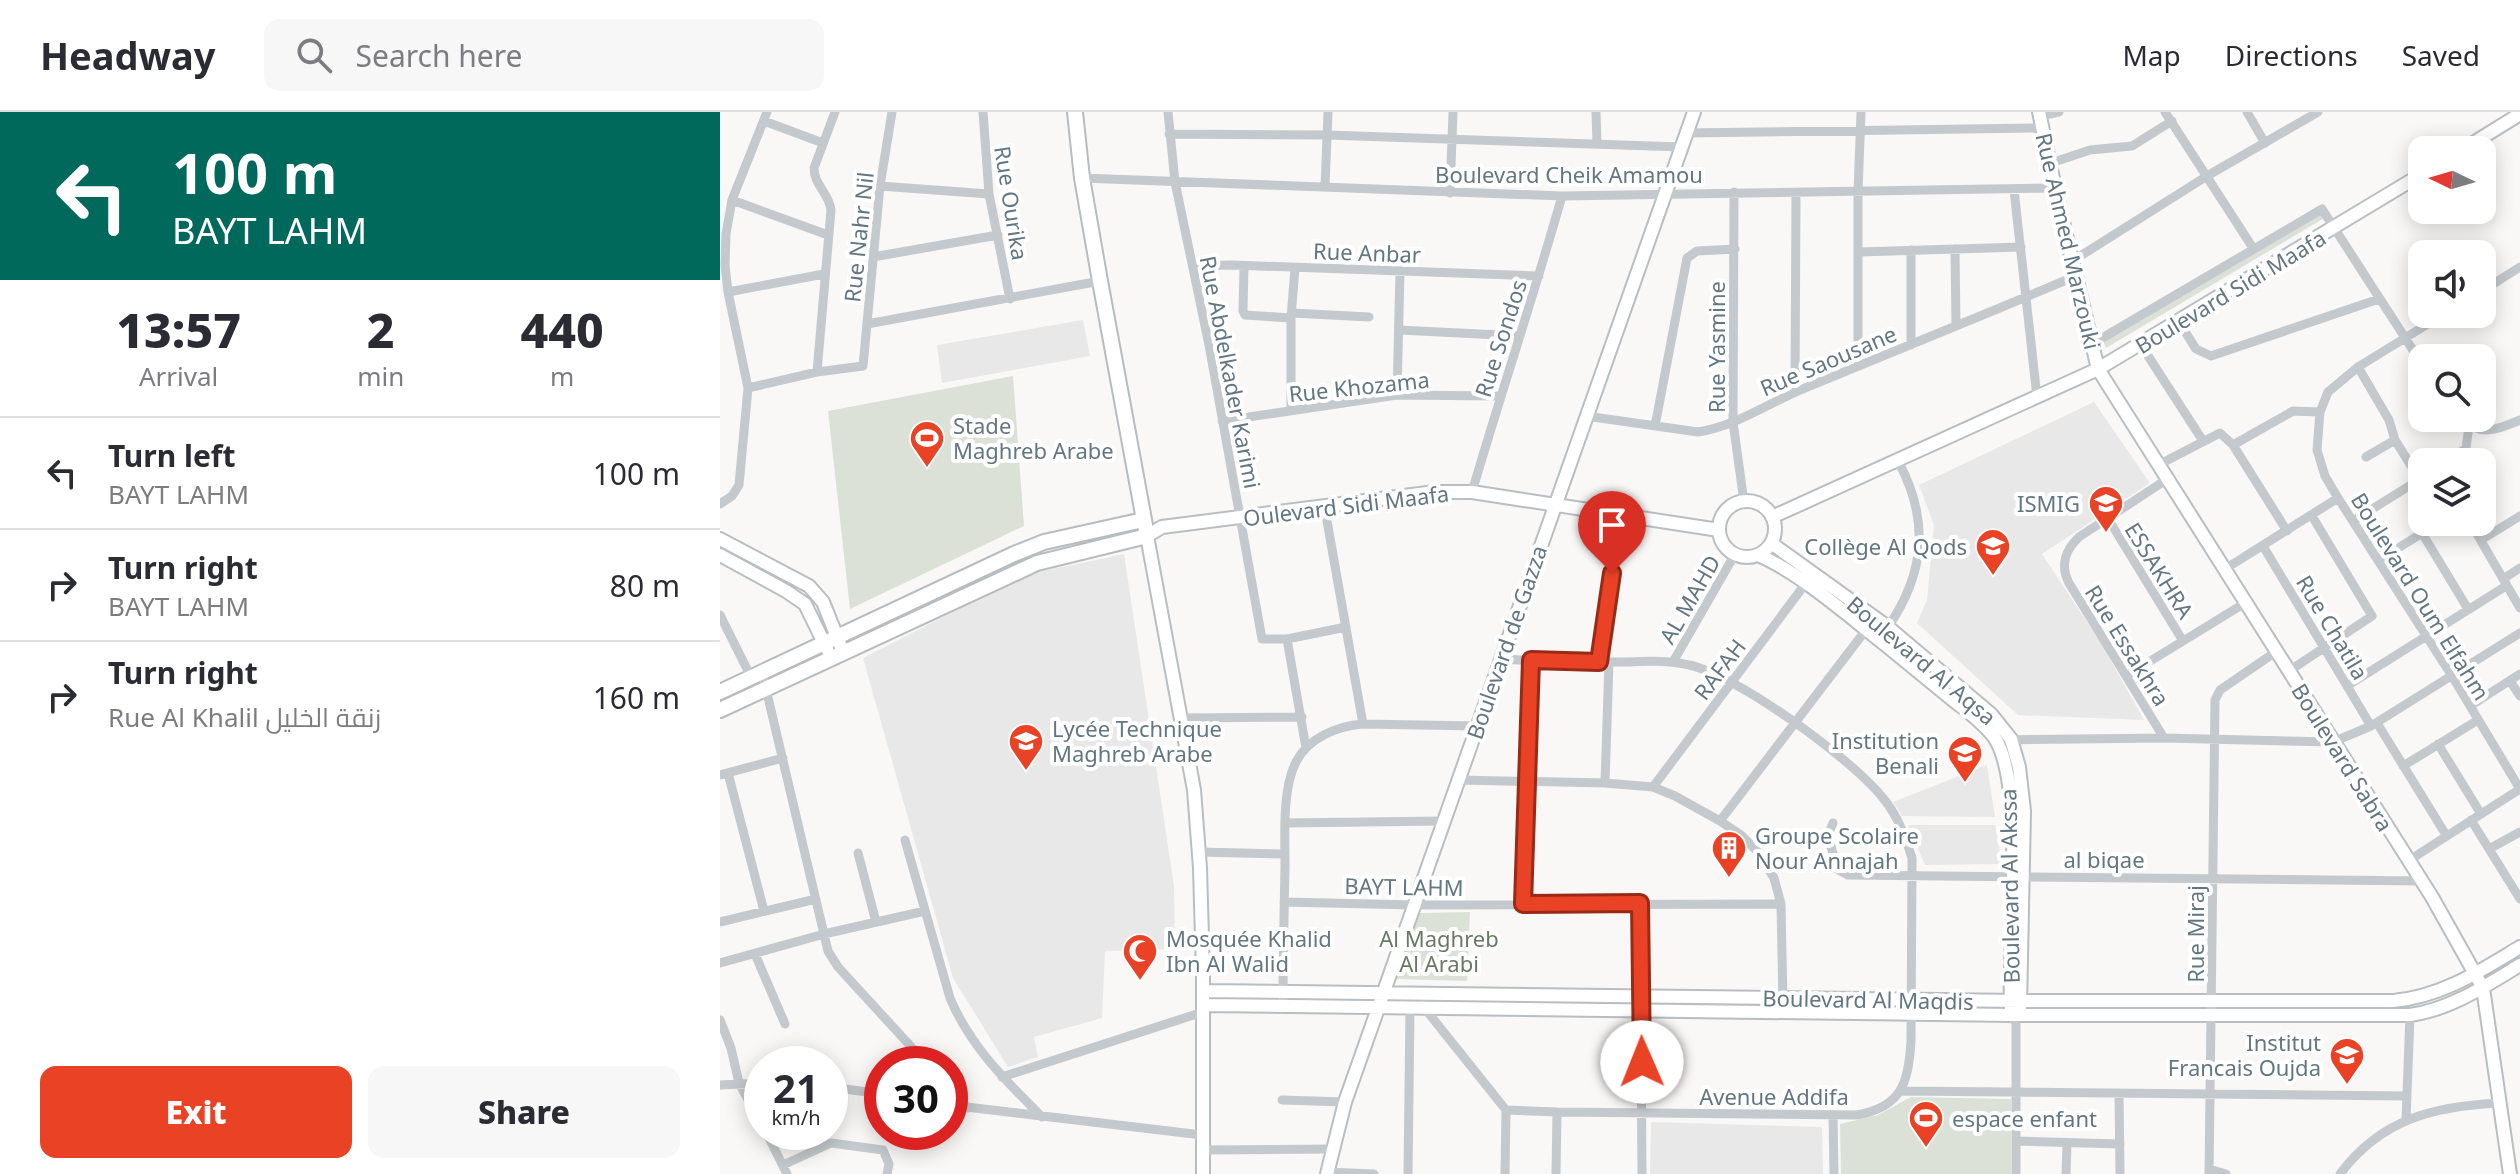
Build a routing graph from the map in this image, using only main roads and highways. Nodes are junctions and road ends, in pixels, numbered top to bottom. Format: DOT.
graph roads {
  1 [pos="1075,112"];
  2 [pos="1143,520"];
  3 [pos="720,692"];
  4 [pos="720,710"];
  1 -- 2 [label="main road"];
  2 -- 3 [label="main road"];
  2 -- 4 [label="main road"];
}
